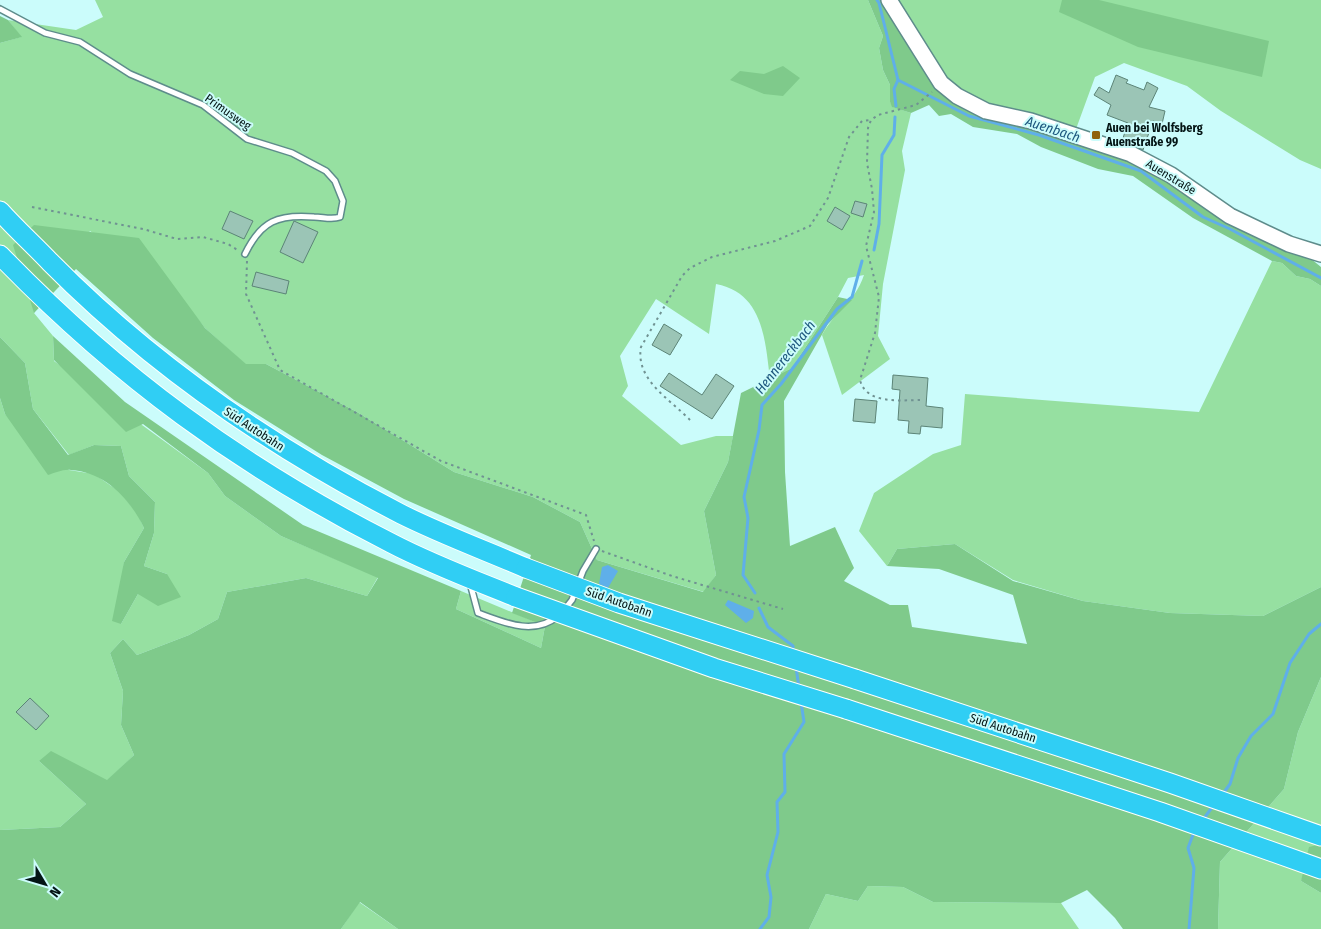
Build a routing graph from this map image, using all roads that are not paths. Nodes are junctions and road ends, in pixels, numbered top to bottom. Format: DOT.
graph roads {
  1 [pos="888,0"];
  2 [pos="0,9"];
  3 [pos="0,211"];
  4 [pos="245,254"];
  5 [pos="1321,254"];
  6 [pos="0,255"];
  7 [pos="596,549"];
  8 [pos="468,578"];
  9 [pos="1321,836"];
  10 [pos="1321,869"];
  1 -- 5 [label="street, Auenstraße"];
  2 -- 4 [label="lane, Primusweg"];
  3 -- 9 [label="highway, Süd Autobahn, bridge"];
  6 -- 8 [label="highway"];
  7 -- 8 [label="lane"];
  8 -- 10 [label="highway, bridge"];
}
